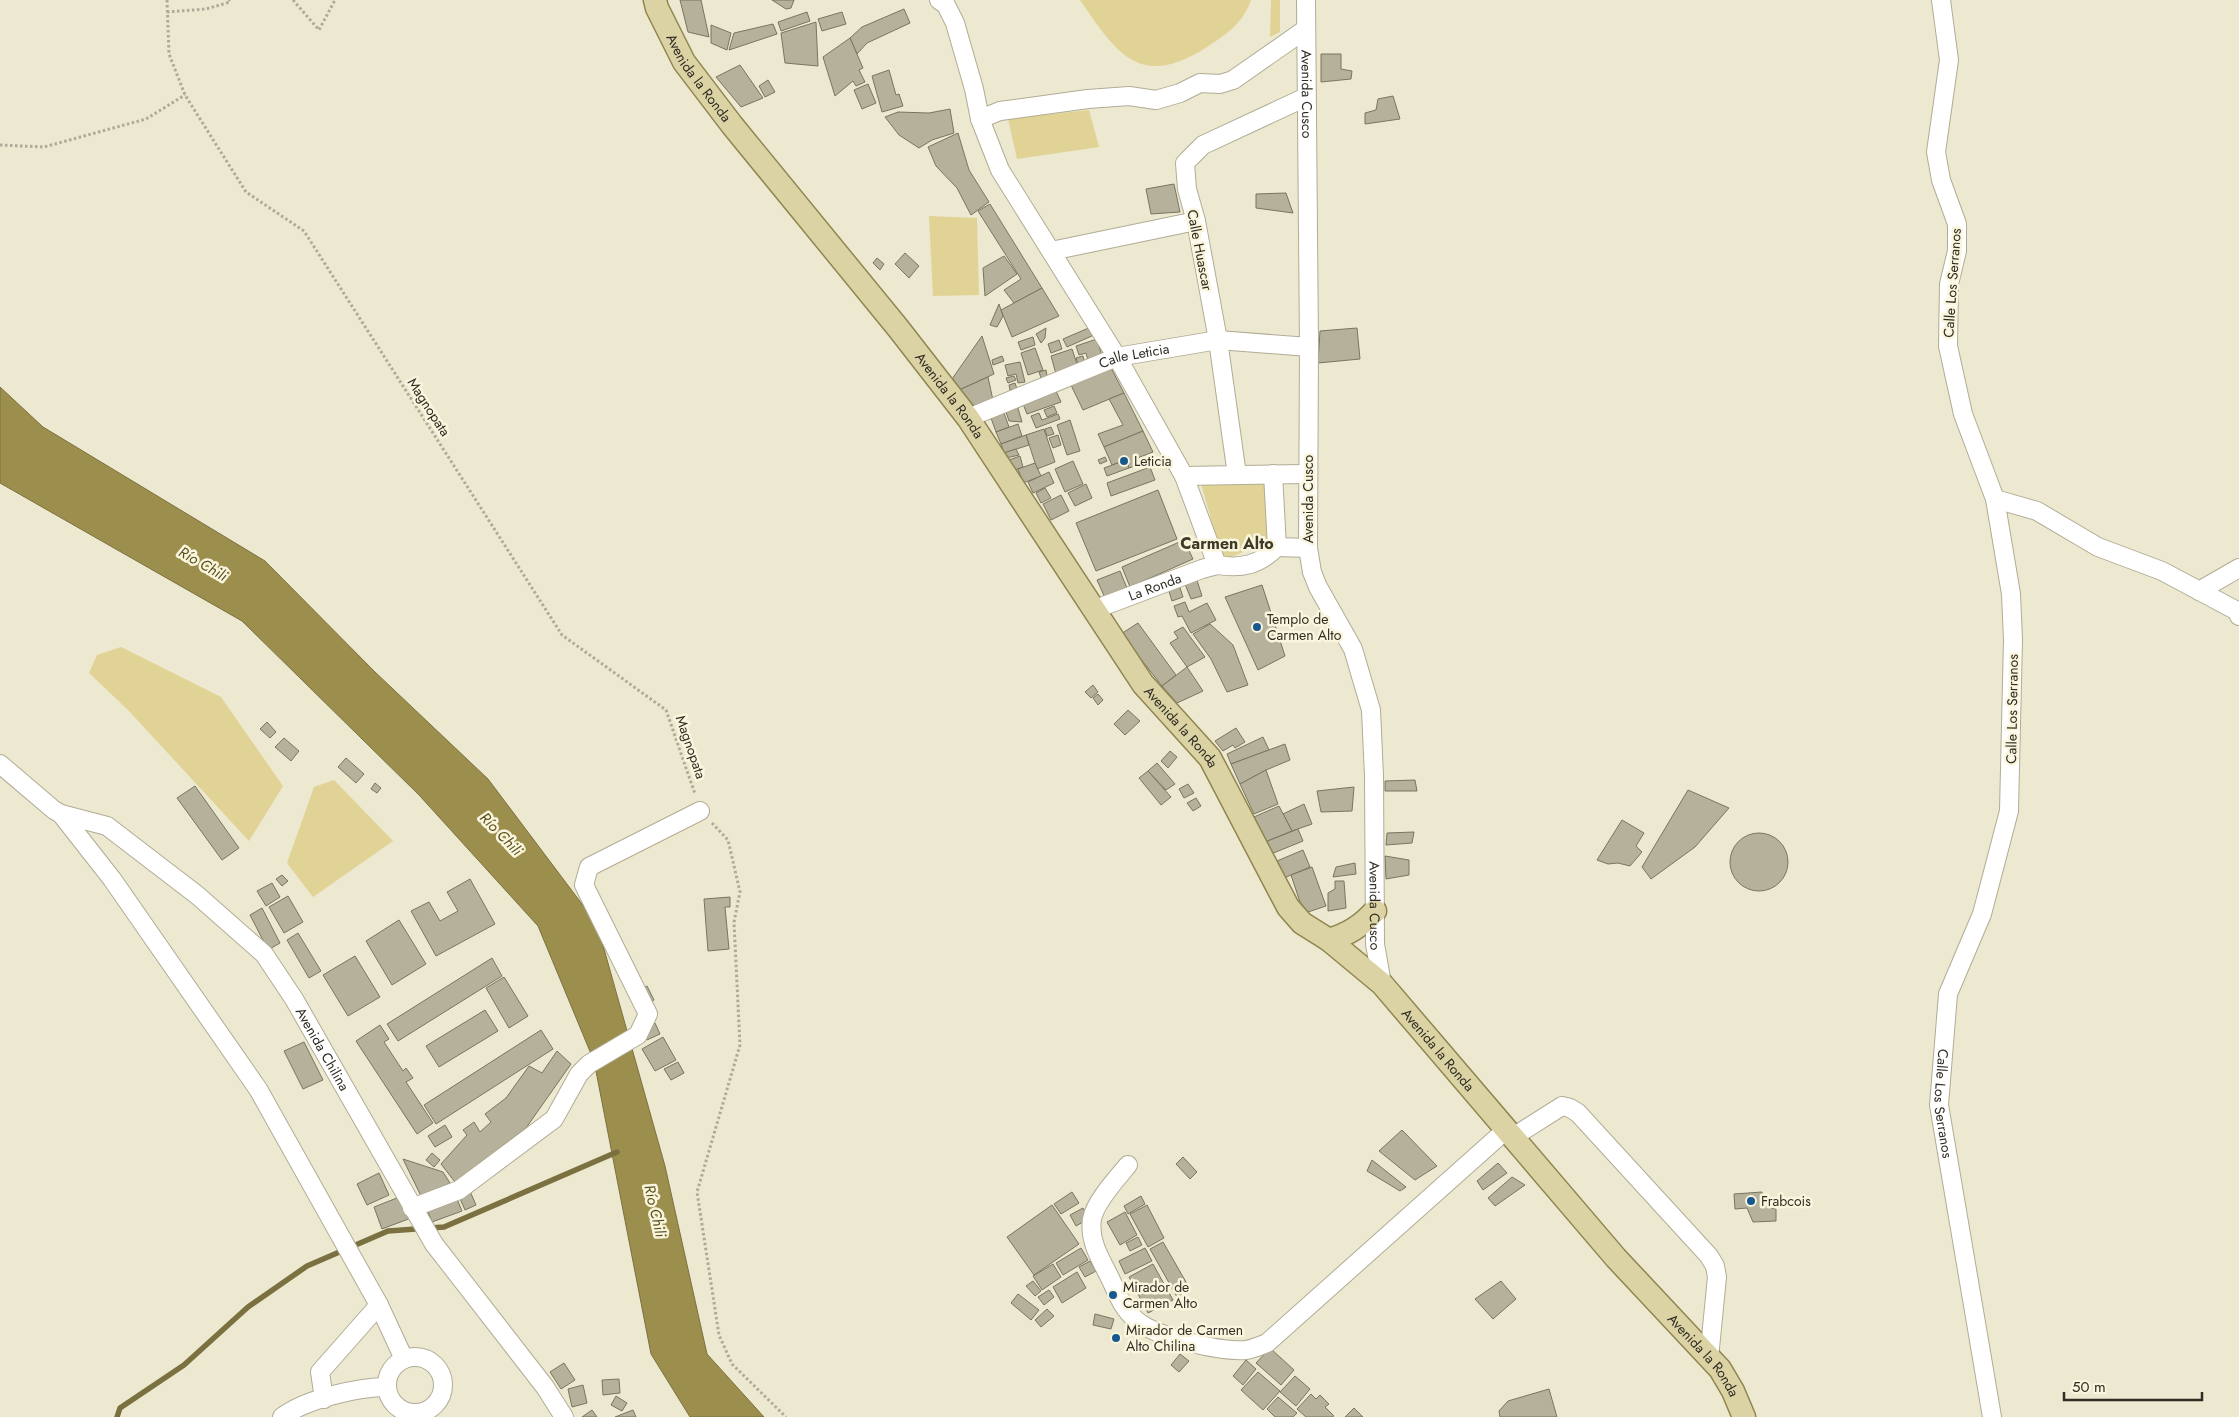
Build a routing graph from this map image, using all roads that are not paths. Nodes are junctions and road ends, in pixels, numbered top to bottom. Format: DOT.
graph roads {
  1 [pos="655,0"];
  2 [pos="938,0"];
  3 [pos="1306,0"];
  4 [pos="1941,0"];
  5 [pos="1306,29"];
  6 [pos="1306,97"];
  7 [pos="980,119"];
  8 [pos="1196,221"];
  9 [pos="1051,251"];
  10 [pos="1218,340"];
  11 [pos="1309,347"];
  12 [pos="1117,356"];
  13 [pos="968,418"];
  14 [pos="1237,474"];
  15 [pos="1273,474"];
  16 [pos="1307,474"];
  17 [pos="1184,476"];
  18 [pos="1995,499"];
  19 [pos="1277,547"];
  20 [pos="1308,548"];
  21 [pos="1217,565"];
  22 [pos="2239,568"];
  23 [pos="2199,591"];
  24 [pos="1093,610"];
  25 [pos="2239,616"];
  26 [pos="0,764"];
  27 [pos="700,811"];
  28 [pos="64,814"];
  29 [pos="1375,911"];
  30 [pos="1329,940"];
  31 [pos="1382,984"];
  32 [pos="1510,1133"];
  33 [pos="1128,1165"];
  34 [pos="416,1214"];
  35 [pos="376,1301"];
  36 [pos="1709,1358"];
  37 [pos="404,1359"];
  38 [pos="387,1387"];
  39 [pos="324,1399"];
  40 [pos="433,1412"];
  41 [pos="282,1417"];
  42 [pos="564,1417"];
  43 [pos="1744,1417"];
  44 [pos="1992,1417"];
  1 -- 13 [label="main road, Avenida la Ronda"];
  2 -- 7 [label="street"];
  3 -- 5 [label="street, Avenida Cusco"];
  4 -- 18 [label="street, Calle Los Serranos"];
  5 -- 6 [label="street, Avenida Cusco"];
  5 -- 7 [label="street"];
  6 -- 8 [label="street, Calle Huascar"];
  6 -- 11 [label="street, Avenida Cusco"];
  7 -- 9 [label="street"];
  8 -- 9 [label="street"];
  8 -- 10 [label="street, Calle Huascar"];
  9 -- 12 [label="street"];
  10 -- 11 [label="street, Calle Leticia"];
  10 -- 12 [label="street, Calle Leticia"];
  10 -- 14 [label="street, Calle Huascar"];
  11 -- 16 [label="street, Avenida Cusco"];
  12 -- 13 [label="street, Calle Leticia"];
  12 -- 17 [label="street"];
  13 -- 24 [label="main road, Avenida la Ronda"];
  14 -- 15 [label="street"];
  14 -- 17 [label="street"];
  15 -- 16 [label="street"];
  15 -- 19 [label="street"];
  16 -- 20 [label="street, Avenida Cusco"];
  17 -- 21 [label="street"];
  18 -- 23 [label="street"];
  18 -- 44 [label="street, Calle Los Serranos"];
  19 -- 20 [label="street"];
  19 -- 21 [label="street, La Ronda"];
  20 -- 29 [label="street, Avenida Cusco"];
  21 -- 24 [label="street, La Ronda"];
  22 -- 23 [label="street"];
  23 -- 25 [label="street"];
  24 -- 30 [label="main road, Avenida la Ronda"];
  26 -- 28 [label="street, Avenida Chilina"];
  27 -- 34 [label="street"];
  28 -- 34 [label="street, Avenida Chilina"];
  28 -- 35 [label="street"];
  29 -- 30 [label="main road"];
  29 -- 31 [label="street, Avenida Cusco"];
  30 -- 31 [label="main road, Avenida la Ronda"];
  31 -- 32 [label="main road, Avenida la Ronda"];
  32 -- 33 [label="street"];
  32 -- 36 [label="main road, Avenida la Ronda"];
  32 -- 36 [label="street"];
  34 -- 42 [label="street, Avenida Chilina"];
  35 -- 37 [label="street"];
  35 -- 39 [label="street"];
  36 -- 43 [label="main road, Avenida la Ronda"];
  37 -- 38 [label="street"];
  37 -- 40 [label="street"];
  38 -- 39 [label="street"];
  38 -- 40 [label="street"];
  39 -- 41 [label="street"];
}
